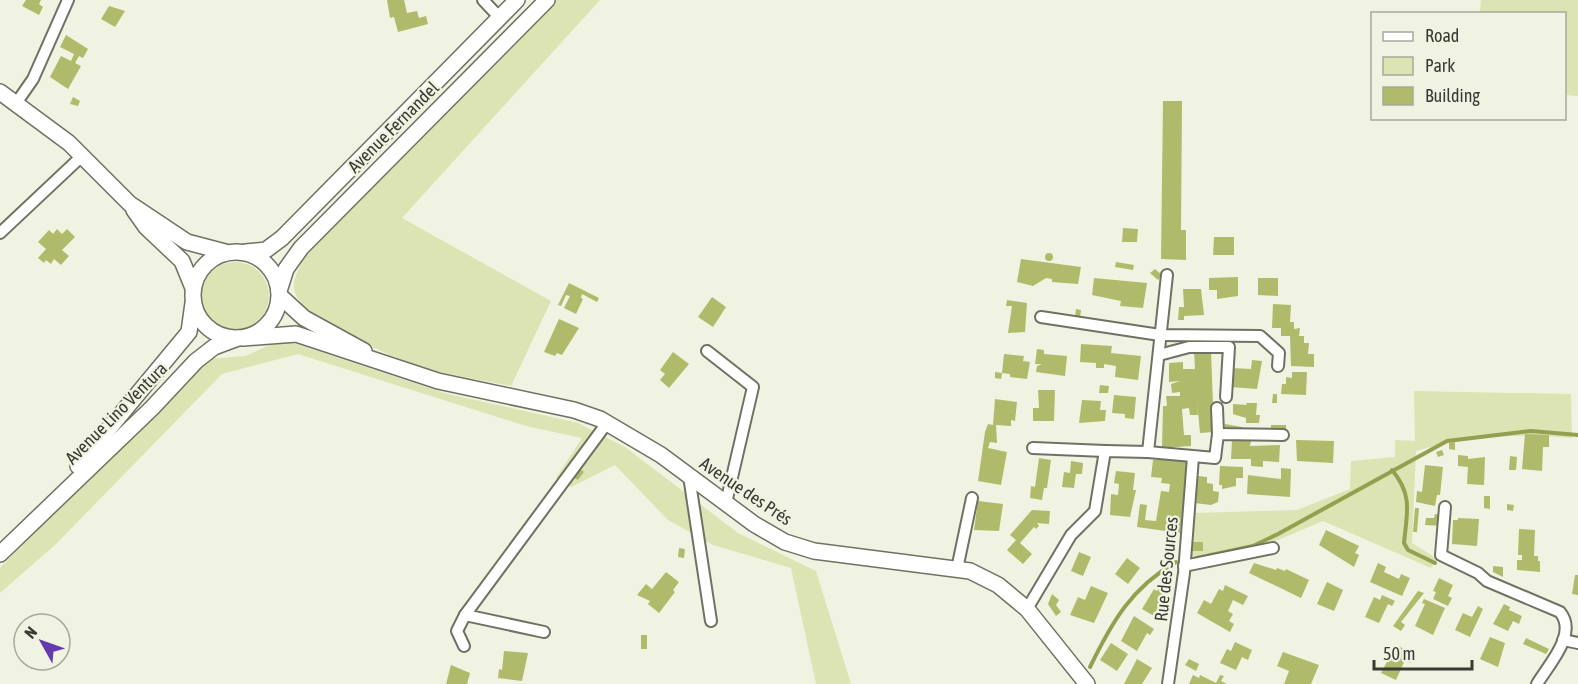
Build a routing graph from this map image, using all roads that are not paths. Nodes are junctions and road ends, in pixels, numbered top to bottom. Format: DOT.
graph roads {
  1 [pos="68,0"];
  2 [pos="483,0"];
  3 [pos="517,0"];
  4 [pos="547,0"];
  5 [pos="500,18"];
  6 [pos="0,92"];
  7 [pos="17,102"];
  8 [pos="83,155"];
  9 [pos="130,204"];
  10 [pos="0,233"];
  11 [pos="225,252"];
  12 [pos="246,252"];
  13 [pos="1167,275"];
  14 [pos="280,293"];
  15 [pos="193,296"];
  16 [pos="1041,317"];
  17 [pos="1160,335"];
  18 [pos="241,338"];
  19 [pos="707,351"];
  20 [pos="1159,355"];
  21 [pos="390,366"];
  22 [pos="1278,366"];
  23 [pos="1226,397"];
  24 [pos="1217,408"];
  25 [pos="607,423"];
  26 [pos="1218,434"];
  27 [pos="1283,435"];
  28 [pos="1033,448"];
  29 [pos="1105,451"];
  30 [pos="1148,452"];
  31 [pos="1193,457"];
  32 [pos="689,476"];
  33 [pos="972,498"];
  34 [pos="726,503"];
  35 [pos="1445,507"];
  36 [pos="28,526"];
  37 [pos="1273,548"];
  38 [pos="0,554"];
  39 [pos="1184,566"];
  40 [pos="957,569"];
  41 [pos="1027,609"];
  42 [pos="465,615"];
  43 [pos="711,621"];
  44 [pos="544,632"];
  45 [pos="1563,640"];
  46 [pos="1578,643"];
  47 [pos="464,646"];
  48 [pos="1087,684"];
  49 [pos="1168,684"];
  50 [pos="1537,684"];
  1 -- 7 [label="street"];
  2 -- 5 [label="street"];
  3 -- 5 [label="main road, Avenue Fernandel"];
  4 -- 14 [label="main road, Avenue Fernandel"];
  5 -- 12 [label="main road, Avenue Fernandel"];
  6 -- 7 [label="main road"];
  7 -- 8 [label="main road"];
  8 -- 9 [label="main road"];
  8 -- 10 [label="street"];
  9 -- 11 [label="main road"];
  9 -- 15 [label="main road"];
  11 -- 12 [label="main road"];
  11 -- 15 [label="main road"];
  12 -- 14 [label="main road"];
  13 -- 17 [label="street"];
  14 -- 18 [label="main road"];
  14 -- 21 [label="main road, Avenue des Prés"];
  15 -- 18 [label="main road"];
  15 -- 36 [label="main road, Avenue Lino Ventura"];
  16 -- 17 [label="street"];
  17 -- 20 [label="street"];
  17 -- 22 [label="street"];
  18 -- 21 [label="main road, Avenue des Prés"];
  18 -- 36 [label="main road, Avenue Lino Ventura"];
  19 -- 34 [label="street"];
  20 -- 23 [label="street"];
  20 -- 30 [label="street"];
  21 -- 25 [label="main road, Avenue des Prés"];
  24 -- 26 [label="street"];
  25 -- 32 [label="main road, Avenue des Prés"];
  25 -- 42 [label="street"];
  26 -- 27 [label="street"];
  26 -- 31 [label="street"];
  28 -- 29 [label="street"];
  29 -- 30 [label="street"];
  29 -- 41 [label="street"];
  30 -- 31 [label="street"];
  31 -- 39 [label="street, Rue des Sources"];
  32 -- 34 [label="main road, Avenue des Prés"];
  32 -- 43 [label="street"];
  33 -- 40 [label="street"];
  34 -- 40 [label="main road, Avenue des Prés"];
  35 -- 45 [label="street"];
  36 -- 38 [label="main road, Avenue Lino Ventura"];
  37 -- 39 [label="street"];
  39 -- 49 [label="street, Rue des Sources"];
  40 -- 41 [label="main road, Avenue des Prés"];
  41 -- 48 [label="main road, Avenue des Prés"];
  42 -- 44 [label="street"];
  42 -- 47 [label="street"];
  45 -- 46 [label="street"];
  45 -- 50 [label="street"];
}
